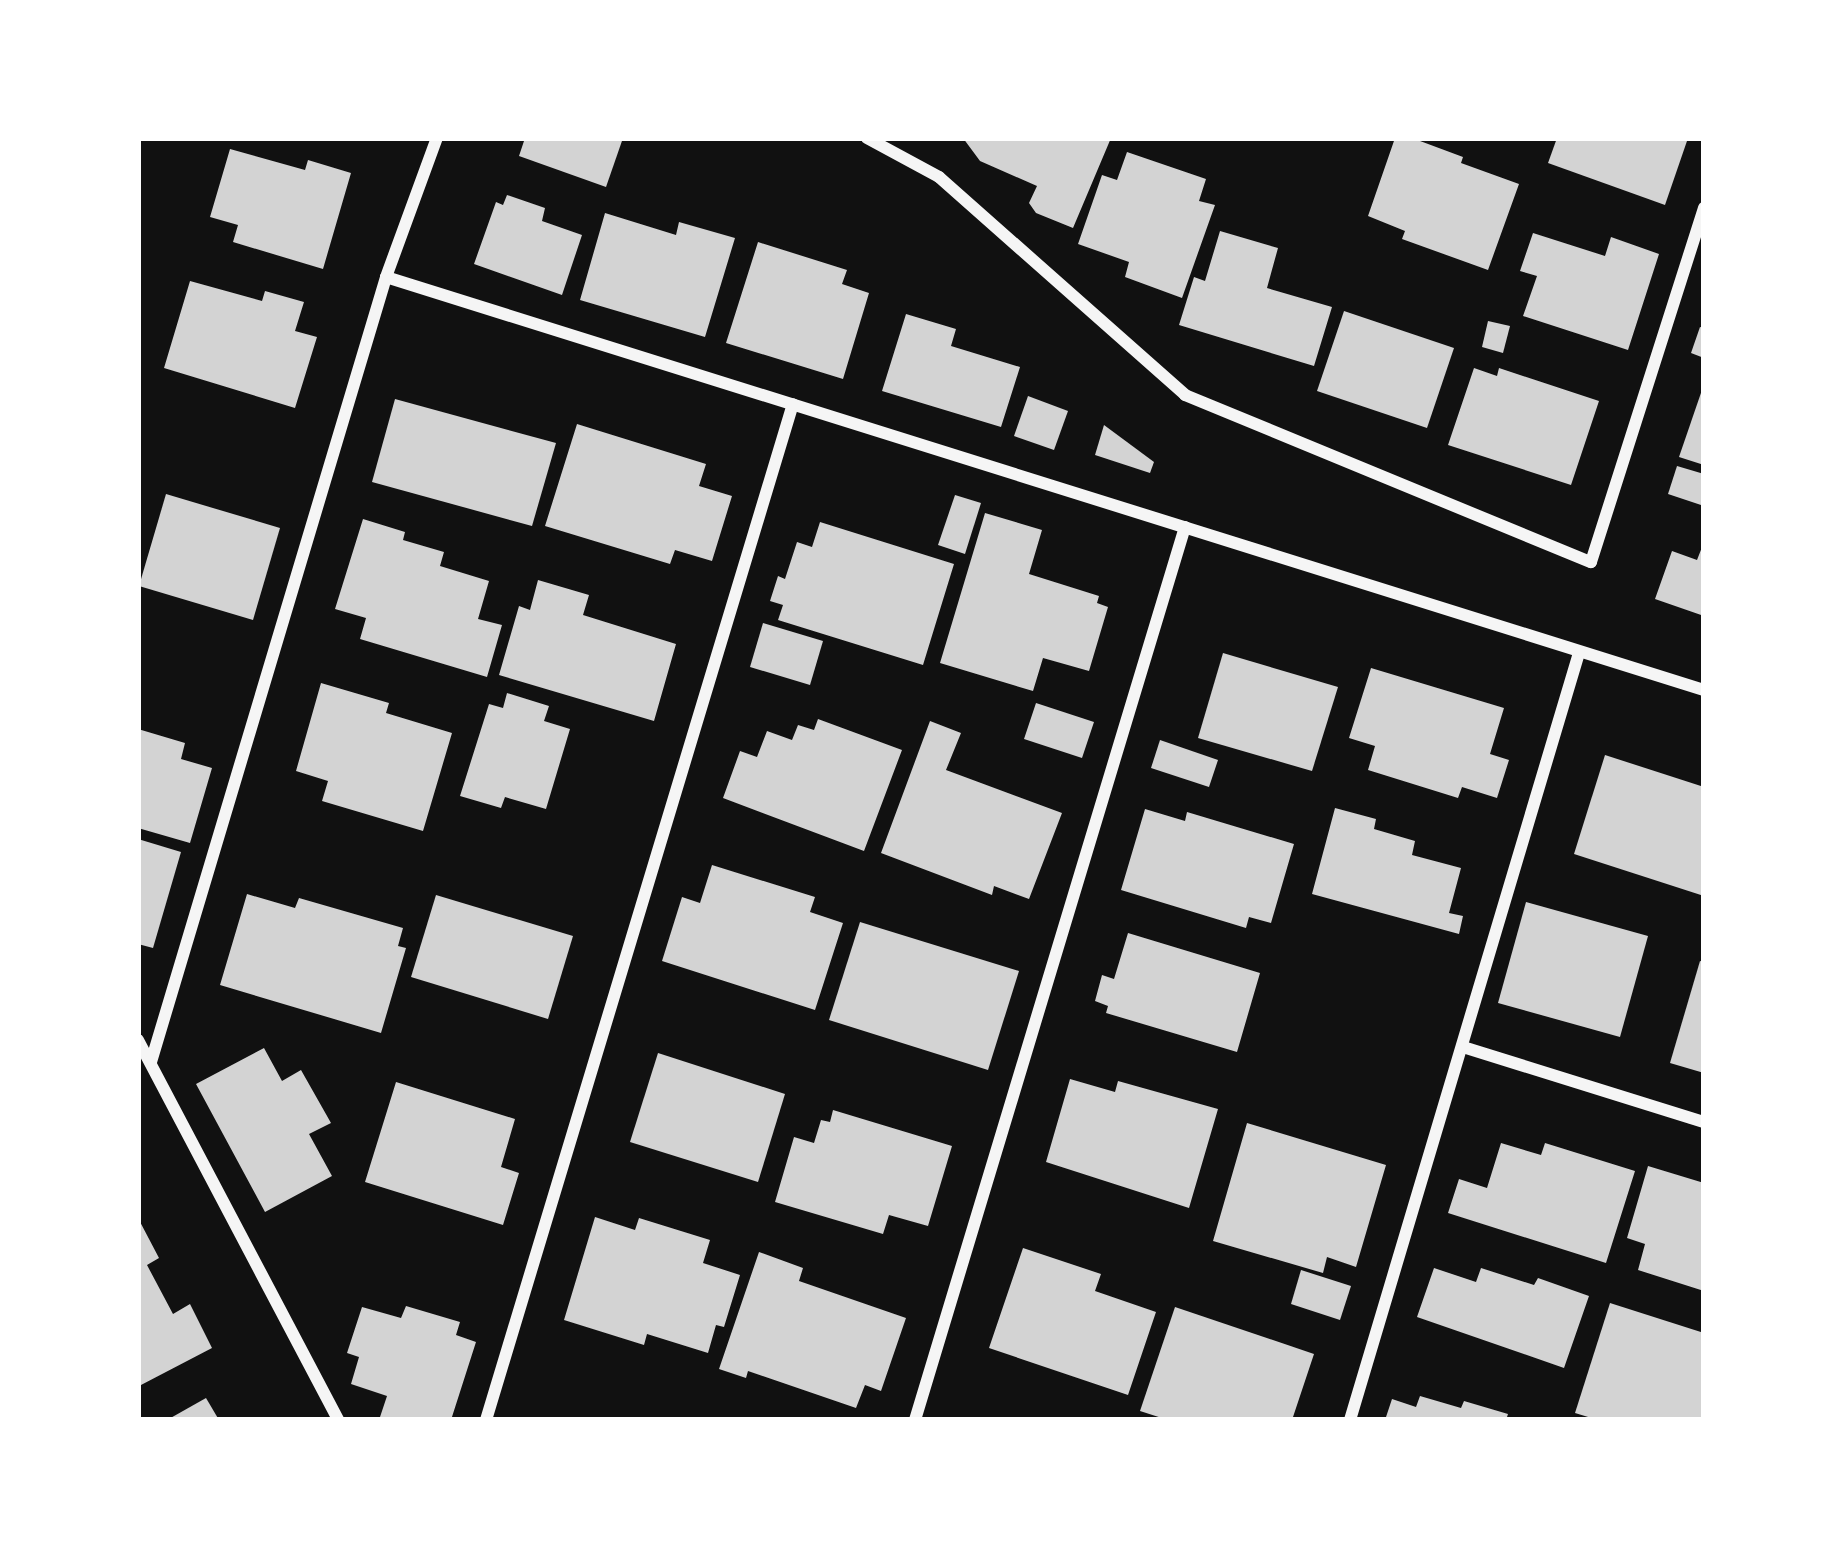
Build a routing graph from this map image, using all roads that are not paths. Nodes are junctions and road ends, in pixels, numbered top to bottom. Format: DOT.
graph roads {
  1 [pos="436,138"];
  2 [pos="867,138"];
  3 [pos="1704,208"];
  4 [pos="386,277"];
  5 [pos="793,404"];
  6 [pos="1185,527"];
  7 [pos="1579,652"];
  8 [pos="1704,690"];
  9 [pos="138,1040"];
  10 [pos="1462,1047"];
  11 [pos="151,1062"];
  12 [pos="1704,1122"];
  13 [pos="338,1420"];
  14 [pos="486,1420"];
  15 [pos="915,1420"];
  16 [pos="1350,1420"];
  1 -- 4 [label="street"];
  2 -- 3 [label="street"];
  4 -- 5 [label="street"];
  4 -- 11 [label="street"];
  5 -- 6 [label="street"];
  5 -- 14 [label="street"];
  6 -- 7 [label="street"];
  6 -- 15 [label="street"];
  7 -- 8 [label="street"];
  7 -- 10 [label="street"];
  9 -- 11 [label="street"];
  10 -- 12 [label="street"];
  10 -- 16 [label="street"];
  11 -- 13 [label="street"];
}
